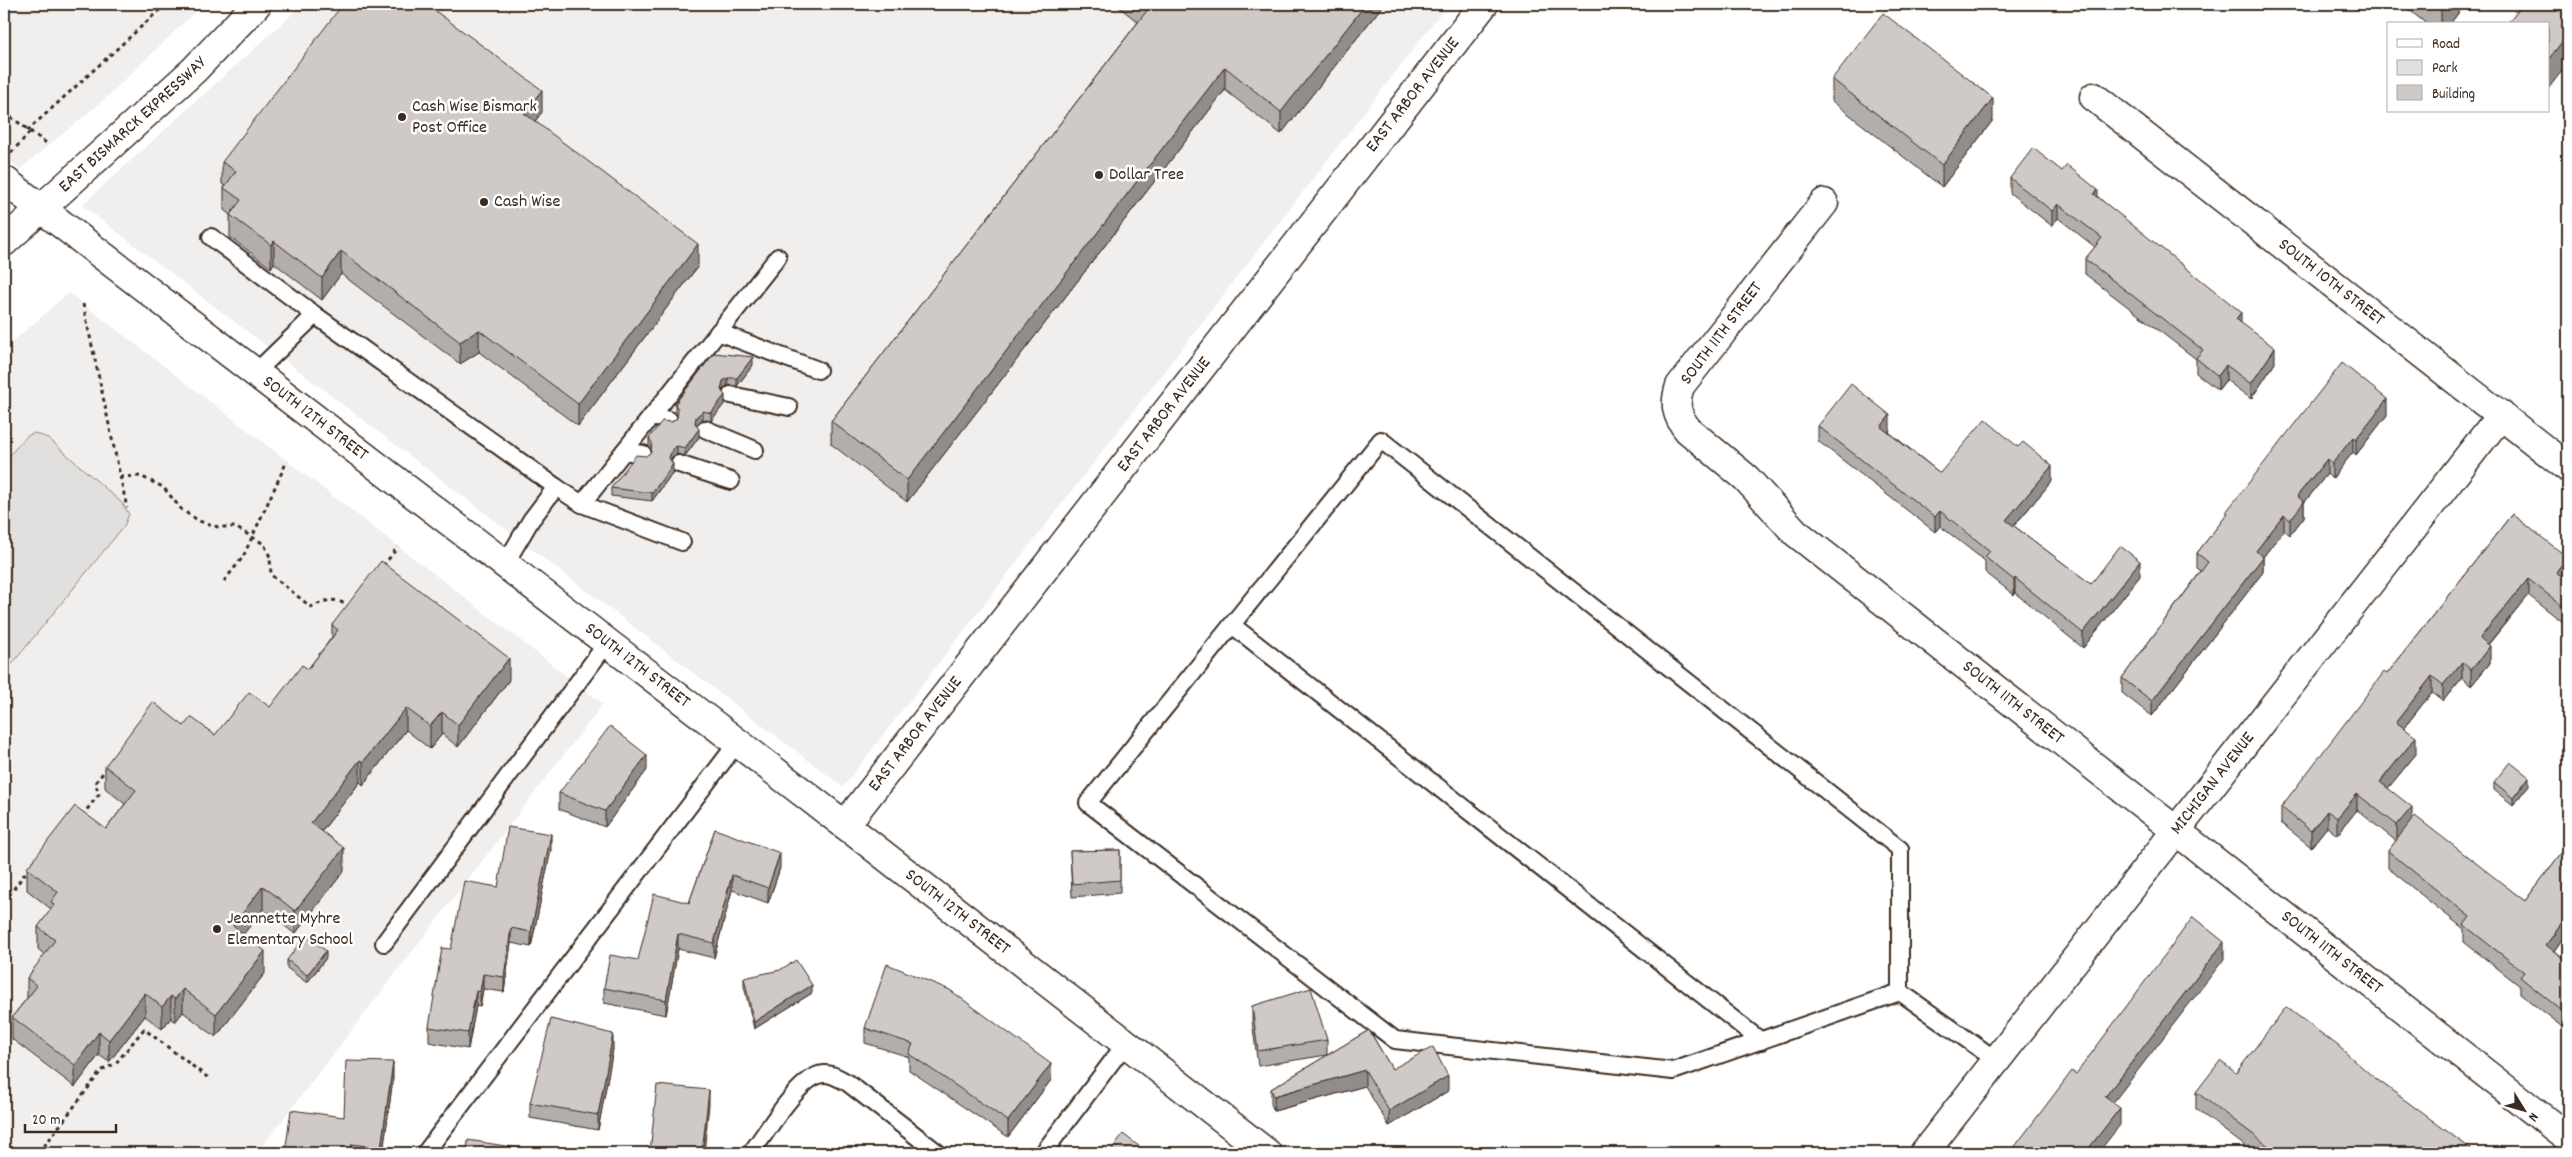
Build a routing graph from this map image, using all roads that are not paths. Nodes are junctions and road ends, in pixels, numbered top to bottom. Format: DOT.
graph roads {
  1 [pos="257,4"];
  2 [pos="1484,4"];
  3 [pos="2094,97"];
  4 [pos="4,180"];
  5 [pos="1824,203"];
  6 [pos="41,208"];
  7 [pos="211,237"];
  8 [pos="4,242"];
  9 [pos="778,257"];
  10 [pos="315,315"];
  11 [pos="718,332"];
  12 [pos="818,370"];
  13 [pos="255,373"];
  14 [pos="679,382"];
  15 [pos="696,385"];
  16 [pos="731,395"];
  17 [pos="789,408"];
  18 [pos="2501,415"];
  19 [pos="651,417"];
  20 [pos="669,420"];
  21 [pos="705,430"];
  22 [pos="755,450"];
  23 [pos="624,451"];
  24 [pos="642,454"];
  25 [pos="679,464"];
  26 [pos="2568,468"];
  27 [pos="731,481"];
  28 [pos="556,487"];
  29 [pos="582,504"];
  30 [pos="682,542"];
  31 [pos="505,564"];
  32 [pos="1232,625"];
  33 [pos="607,643"];
  34 [pos="737,743"];
  35 [pos="845,825"];
  36 [pos="2176,831"];
  37 [pos="384,943"];
  38 [pos="1900,992"];
  39 [pos="1761,1041"];
  40 [pos="1126,1043"];
  41 [pos="1996,1060"];
  42 [pos="2568,1138"];
  43 [pos="425,1153"];
  44 [pos="751,1153"];
  45 [pos="938,1153"];
  46 [pos="1043,1153"];
  47 [pos="1267,1153"];
  48 [pos="1924,1153"];
  1 -- 6 [label="street, EAST BISMARCK EXPRESSWAY"];
  2 -- 35 [label="street, EAST ARBOR AVENUE"];
  3 -- 18 [label="street, SOUTH 10TH STREET"];
  4 -- 6 [label="street, SOUTH 12TH STREET"];
  5 -- 36 [label="street, SOUTH 11TH STREET"];
  6 -- 8 [label="street, EAST BISMARCK EXPRESSWAY"];
  6 -- 13 [label="street, SOUTH 12TH STREET"];
  7 -- 10 [label="lane"];
  9 -- 11 [label="lane"];
  10 -- 13 [label="lane"];
  10 -- 28 [label="lane"];
  11 -- 12 [label="lane"];
  11 -- 14 [label="lane"];
  13 -- 31 [label="street, SOUTH 12TH STREET"];
  14 -- 15 [label="lane"];
  14 -- 19 [label="lane"];
  16 -- 17 [label="lane"];
  18 -- 26 [label="street, SOUTH 10TH STREET"];
  18 -- 36 [label="street, MICHIGAN AVENUE"];
  19 -- 20 [label="lane"];
  19 -- 23 [label="lane"];
  21 -- 22 [label="lane"];
  23 -- 24 [label="lane"];
  23 -- 29 [label="lane"];
  25 -- 27 [label="lane"];
  28 -- 29 [label="lane"];
  28 -- 31 [label="lane"];
  29 -- 30 [label="lane"];
  31 -- 33 [label="street, SOUTH 12TH STREET"];
  32 -- 38 [label="lane"];
  32 -- 39 [label="lane"];
  32 -- 39 [label="lane"];
  33 -- 34 [label="street, SOUTH 12TH STREET"];
  33 -- 37 [label="lane"];
  34 -- 35 [label="street, SOUTH 12TH STREET"];
  34 -- 43 [label="lane"];
  35 -- 40 [label="street, SOUTH 12TH STREET"];
  36 -- 41 [label="street, MICHIGAN AVENUE"];
  36 -- 42 [label="street, SOUTH 11TH STREET"];
  38 -- 39 [label="lane"];
  38 -- 41 [label="lane"];
  40 -- 46 [label="lane"];
  40 -- 47 [label="street, SOUTH 12TH STREET"];
  41 -- 48 [label="street, MICHIGAN AVENUE"];
  44 -- 45 [label="lane"];
}
